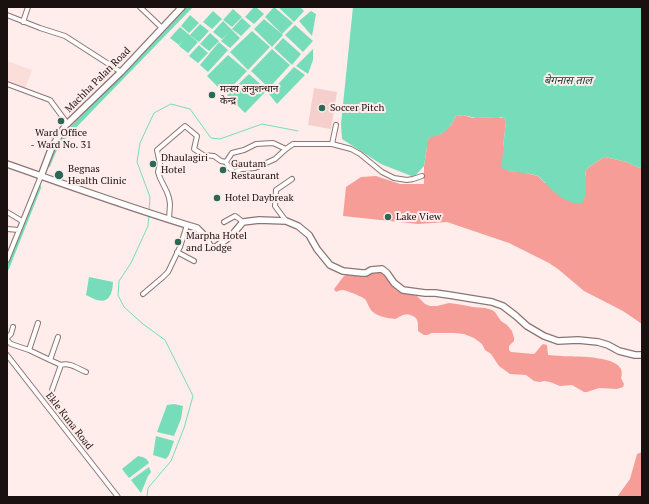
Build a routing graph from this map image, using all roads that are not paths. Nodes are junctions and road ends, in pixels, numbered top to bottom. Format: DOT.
graph roads {
  1 [pos="28,7"];
  2 [pos="140,7"];
  3 [pos="182,7"];
  4 [pos="7,15"];
  5 [pos="23,22"];
  6 [pos="162,28"];
  7 [pos="121,72"];
  8 [pos="7,84"];
  9 [pos="67,123"];
  10 [pos="336,125"];
  11 [pos="332,144"];
  12 [pos="286,149"];
  13 [pos="226,162"];
  14 [pos="7,164"];
  15 [pos="41,176"];
  16 [pos="422,176"];
  17 [pos="292,179"];
  18 [pos="7,212"];
  19 [pos="169,219"];
  20 [pos="22,221"];
  21 [pos="286,221"];
  22 [pos="224,222"];
  23 [pos="243,222"];
  24 [pos="187,225"];
  25 [pos="7,229"];
  26 [pos="19,230"];
  27 [pos="177,252"];
  28 [pos="7,260"];
  29 [pos="194,261"];
  30 [pos="143,294"];
  31 [pos="38,323"];
  32 [pos="13,327"];
  33 [pos="58,337"];
  34 [pos="7,339"];
  35 [pos="29,350"];
  36 [pos="7,355"];
  37 [pos="642,355"];
  38 [pos="50,360"];
  39 [pos="61,365"];
  40 [pos="86,372"];
  41 [pos="52,390"];
  42 [pos="118,497"];
  1 -- 5 [label="street"];
  2 -- 6 [label="street"];
  3 -- 6 [label="main road, Machha Palan Road"];
  4 -- 5 [label="street"];
  5 -- 7 [label="street"];
  6 -- 7 [label="main road, Machha Palan Road"];
  7 -- 9 [label="main road, Machha Palan Road"];
  8 -- 9 [label="street"];
  9 -- 15 [label="main road, Machha Palan Road"];
  10 -- 11 [label="street"];
  11 -- 12 [label="street"];
  11 -- 16 [label="street"];
  12 -- 13 [label="street"];
  12 -- 13 [label="street"];
  13 -- 19 [label="street"];
  14 -- 15 [label="main road"];
  15 -- 19 [label="main road"];
  15 -- 20 [label="street"];
  17 -- 21 [label="street"];
  18 -- 20 [label="street"];
  19 -- 24 [label="main road"];
  20 -- 26 [label="street"];
  21 -- 23 [label="main road"];
  21 -- 37 [label="main road"];
  22 -- 23 [label="street"];
  23 -- 24 [label="main road"];
  24 -- 27 [label="street"];
  25 -- 26 [label="street"];
  26 -- 28 [label="street"];
  27 -- 29 [label="street"];
  27 -- 30 [label="street"];
  31 -- 35 [label="street"];
  32 -- 34 [label="street"];
  33 -- 38 [label="street"];
  34 -- 35 [label="street"];
  35 -- 38 [label="street"];
  36 -- 42 [label="street, Ekle Kuna Road"];
  38 -- 39 [label="street"];
  39 -- 40 [label="street"];
  39 -- 41 [label="street"];
}
